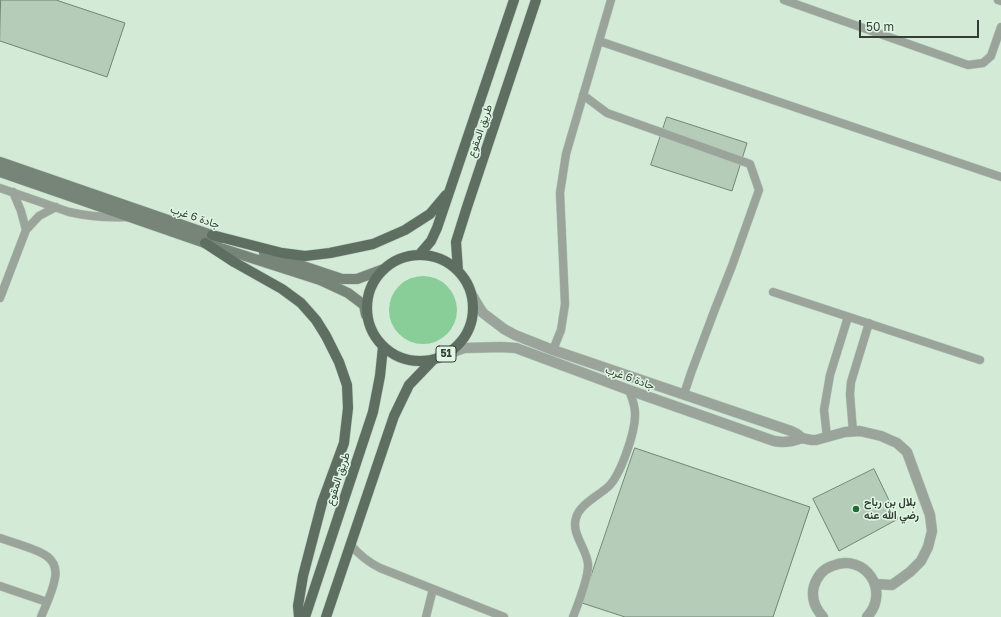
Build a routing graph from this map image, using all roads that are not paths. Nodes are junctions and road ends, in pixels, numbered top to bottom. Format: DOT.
graph roads {
  1 [pos="514,0"];
  2 [pos="536,0"];
  3 [pos="611,0"];
  4 [pos="784,0"];
  5 [pos="1001,27"];
  6 [pos="599,41"];
  7 [pos="583,95"];
  8 [pos="0,162"];
  9 [pos="0,172"];
  10 [pos="1001,176"];
  11 [pos="0,188"];
  12 [pos="451,189"];
  13 [pos="13,192"];
  14 [pos="56,207"];
  15 [pos="132,217"];
  16 [pos="26,230"];
  17 [pos="209,239"];
  18 [pos="419,255"];
  19 [pos="384,269"];
  20 [pos="458,271"];
  21 [pos="773,292"];
  22 [pos="472,295"];
  23 [pos="0,298"];
  24 [pos="366,315"];
  25 [pos="848,317"];
  26 [pos="869,324"];
  27 [pos="383,347"];
  28 [pos="554,350"];
  29 [pos="450,353"];
  30 [pos="433,360"];
  31 [pos="980,360"];
  32 [pos="629,390"];
  33 [pos="684,394"];
  34 [pos="853,432"];
  35 [pos="827,437"];
  36 [pos="802,438"];
  37 [pos="0,538"];
  38 [pos="350,544"];
  39 [pos="875,584"];
  40 [pos="0,586"];
  41 [pos="433,588"];
  42 [pos="47,602"];
  43 [pos="41,617"];
  44 [pos="299,617"];
  45 [pos="304,617"];
  46 [pos="326,617"];
  47 [pos="426,617"];
  48 [pos="504,617"];
  49 [pos="573,617"];
  50 [pos="822,617"];
  51 [pos="867,617"];
  1 -- 12 [label="main road, طريق المقوع"];
  2 -- 20 [label="main road, طريق المقوع / 51"];
  3 -- 6 [label="lane"];
  4 -- 5 [label="lane"];
  6 -- 7 [label="lane"];
  6 -- 10 [label="lane"];
  7 -- 28 [label="lane"];
  7 -- 33 [label="lane"];
  8 -- 17 [label="main road, جادة 6 غرب"];
  9 -- 15 [label="main road, جادة 6 غرب"];
  11 -- 13 [label="lane"];
  12 -- 17 [label="main road"];
  12 -- 18 [label="main road, طريق المقوع"];
  13 -- 14 [label="lane"];
  13 -- 16 [label="lane"];
  14 -- 15 [label="lane"];
  14 -- 16 [label="lane"];
  15 -- 17 [label="main road, جادة 6 غرب"];
  16 -- 23 [label="lane"];
  17 -- 19 [label="main road, جادة 6 غرب"];
  17 -- 24 [label="main road, جادة 6 غرب"];
  17 -- 44 [label="main road"];
  18 -- 19 [label="main road, 51"];
  18 -- 20 [label="main road, 51"];
  19 -- 24 [label="main road, 51"];
  20 -- 22 [label="main road, 51"];
  21 -- 25 [label="lane"];
  22 -- 28 [label="street, جادة 6 غرب"];
  22 -- 29 [label="main road, 51"];
  24 -- 27 [label="main road, 51"];
  25 -- 26 [label="lane"];
  25 -- 35 [label="lane"];
  26 -- 31 [label="lane"];
  26 -- 34 [label="lane"];
  27 -- 30 [label="main road, 51"];
  27 -- 45 [label="main road, طريق المقوع"];
  28 -- 33 [label="street, جادة 6 غرب"];
  29 -- 30 [label="main road, 51"];
  29 -- 32 [label="street, جادة 6 غرب"];
  30 -- 38 [label="main road, 51"];
  32 -- 36 [label="street, جادة 6 غرب"];
  32 -- 49 [label="lane"];
  33 -- 36 [label="street, جادة 6 غرب"];
  34 -- 35 [label="street, جادة 6 غرب"];
  34 -- 39 [label="street, جادة 6 غرب"];
  35 -- 36 [label="street, جادة 6 غرب"];
  37 -- 42 [label="lane"];
  38 -- 41 [label="lane"];
  38 -- 46 [label="main road, 51"];
  39 -- 50 [label="street"];
  39 -- 51 [label="street"];
  40 -- 42 [label="lane"];
  41 -- 47 [label="lane"];
  41 -- 48 [label="lane"];
  42 -- 43 [label="lane"];
}
